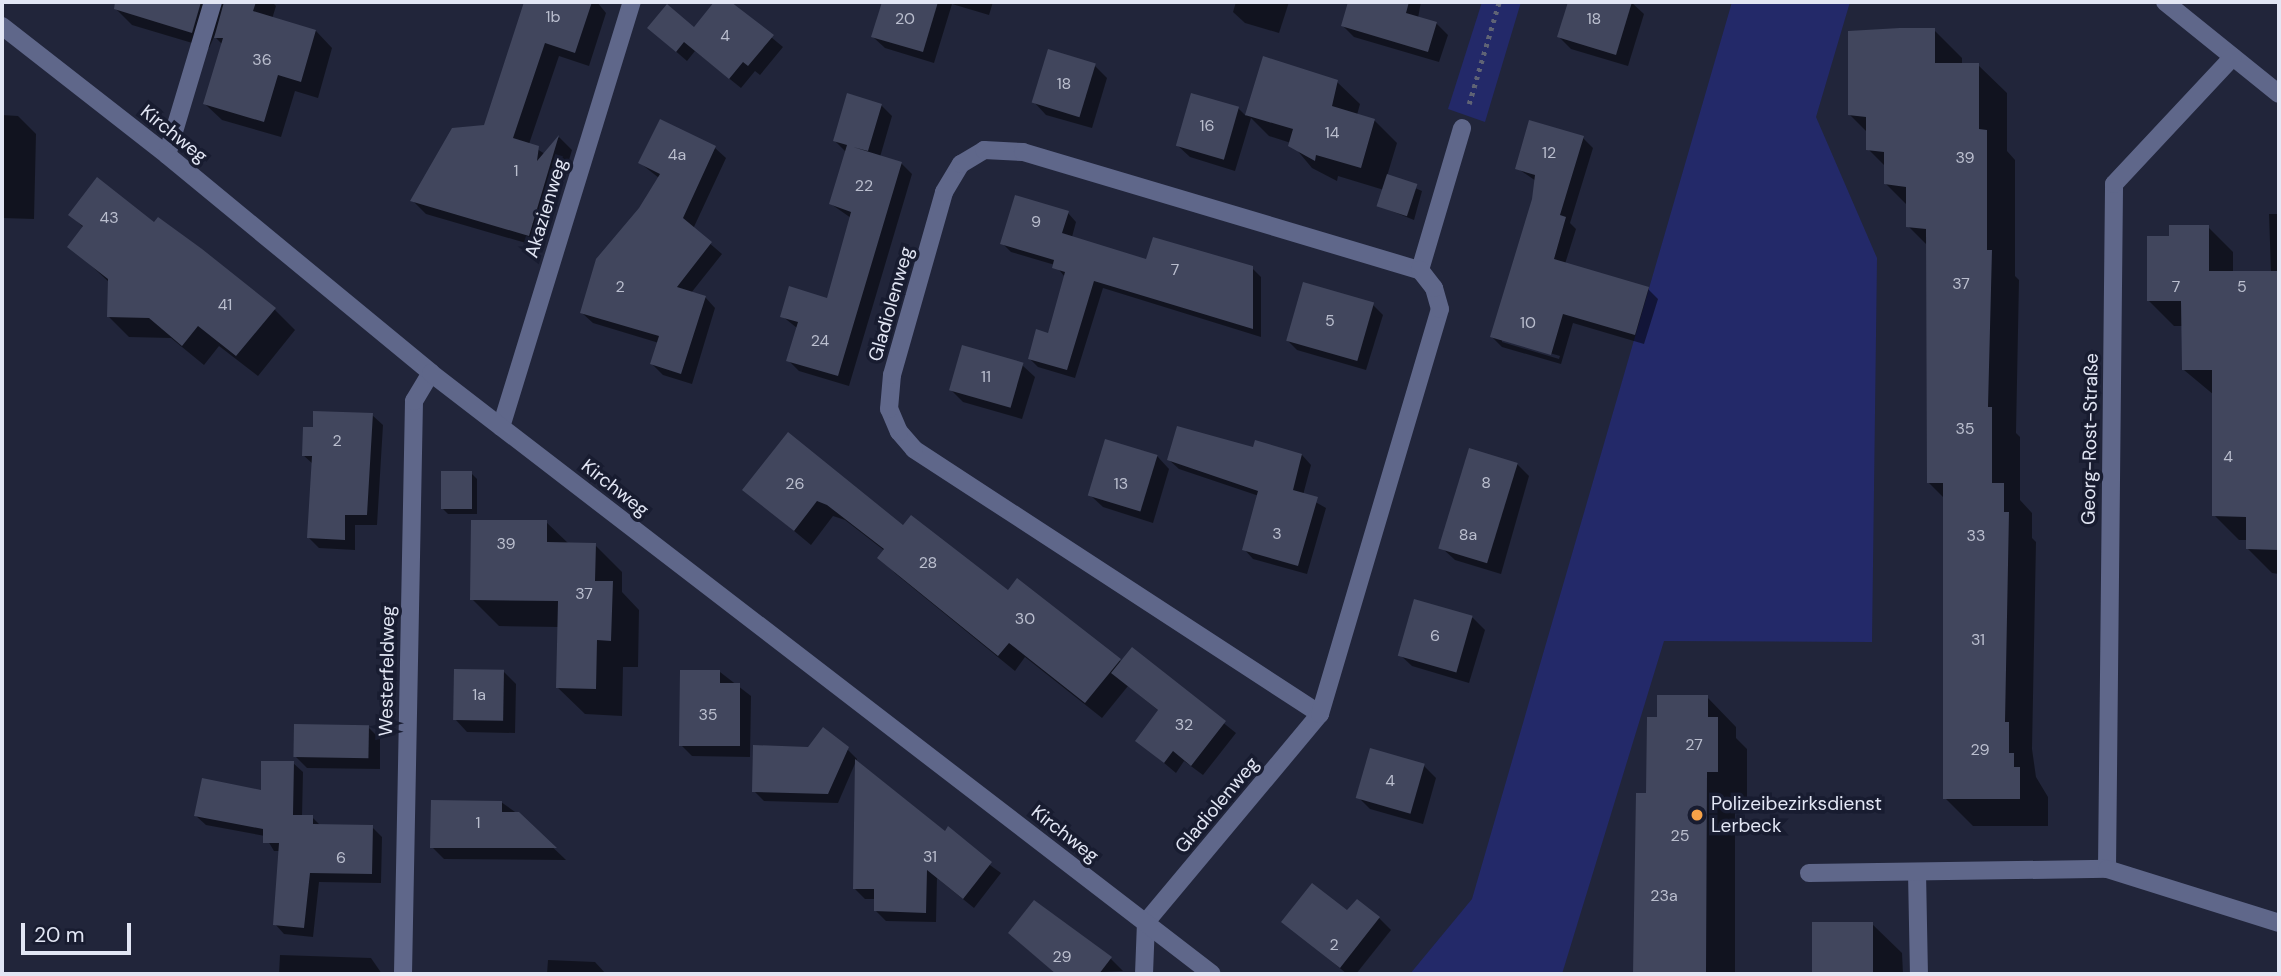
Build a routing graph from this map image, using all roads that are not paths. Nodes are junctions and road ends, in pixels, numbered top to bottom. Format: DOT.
graph roads {
  1 [pos="213,2"];
  2 [pos="632,2"];
  3 [pos="2165,2"];
  4 [pos="2,26"];
  5 [pos="2232,57"];
  6 [pos="2279,93"];
  7 [pos="1462,128"];
  8 [pos="167,155"];
  9 [pos="1420,270"];
  10 [pos="431,373"];
  11 [pos="501,427"];
  12 [pos="1320,714"];
  13 [pos="2107,869"];
  14 [pos="1917,872"];
  15 [pos="1809,873"];
  16 [pos="1146,922"];
  17 [pos="2279,923"];
  18 [pos="403,974"];
  19 [pos="1144,974"];
  20 [pos="1212,974"];
  21 [pos="1919,974"];
  1 -- 8 [label="street"];
  2 -- 11 [label="street, Akazienweg"];
  3 -- 5 [label="street"];
  4 -- 8 [label="street, Kirchweg"];
  5 -- 6 [label="street"];
  5 -- 13 [label="street, Georg-Rost-Straße"];
  7 -- 9 [label="street"];
  8 -- 10 [label="street, Kirchweg"];
  9 -- 12 [label="street, Gladiolenweg"];
  9 -- 12 [label="street, Gladiolenweg"];
  10 -- 11 [label="street, Kirchweg"];
  10 -- 18 [label="street, Westerfeldweg"];
  11 -- 16 [label="street, Kirchweg"];
  12 -- 16 [label="street, Gladiolenweg"];
  13 -- 14 [label="street"];
  13 -- 17 [label="street"];
  14 -- 15 [label="street"];
  14 -- 21 [label="street"];
  16 -- 19 [label="street"];
  16 -- 20 [label="street, Kirchweg"];
}
